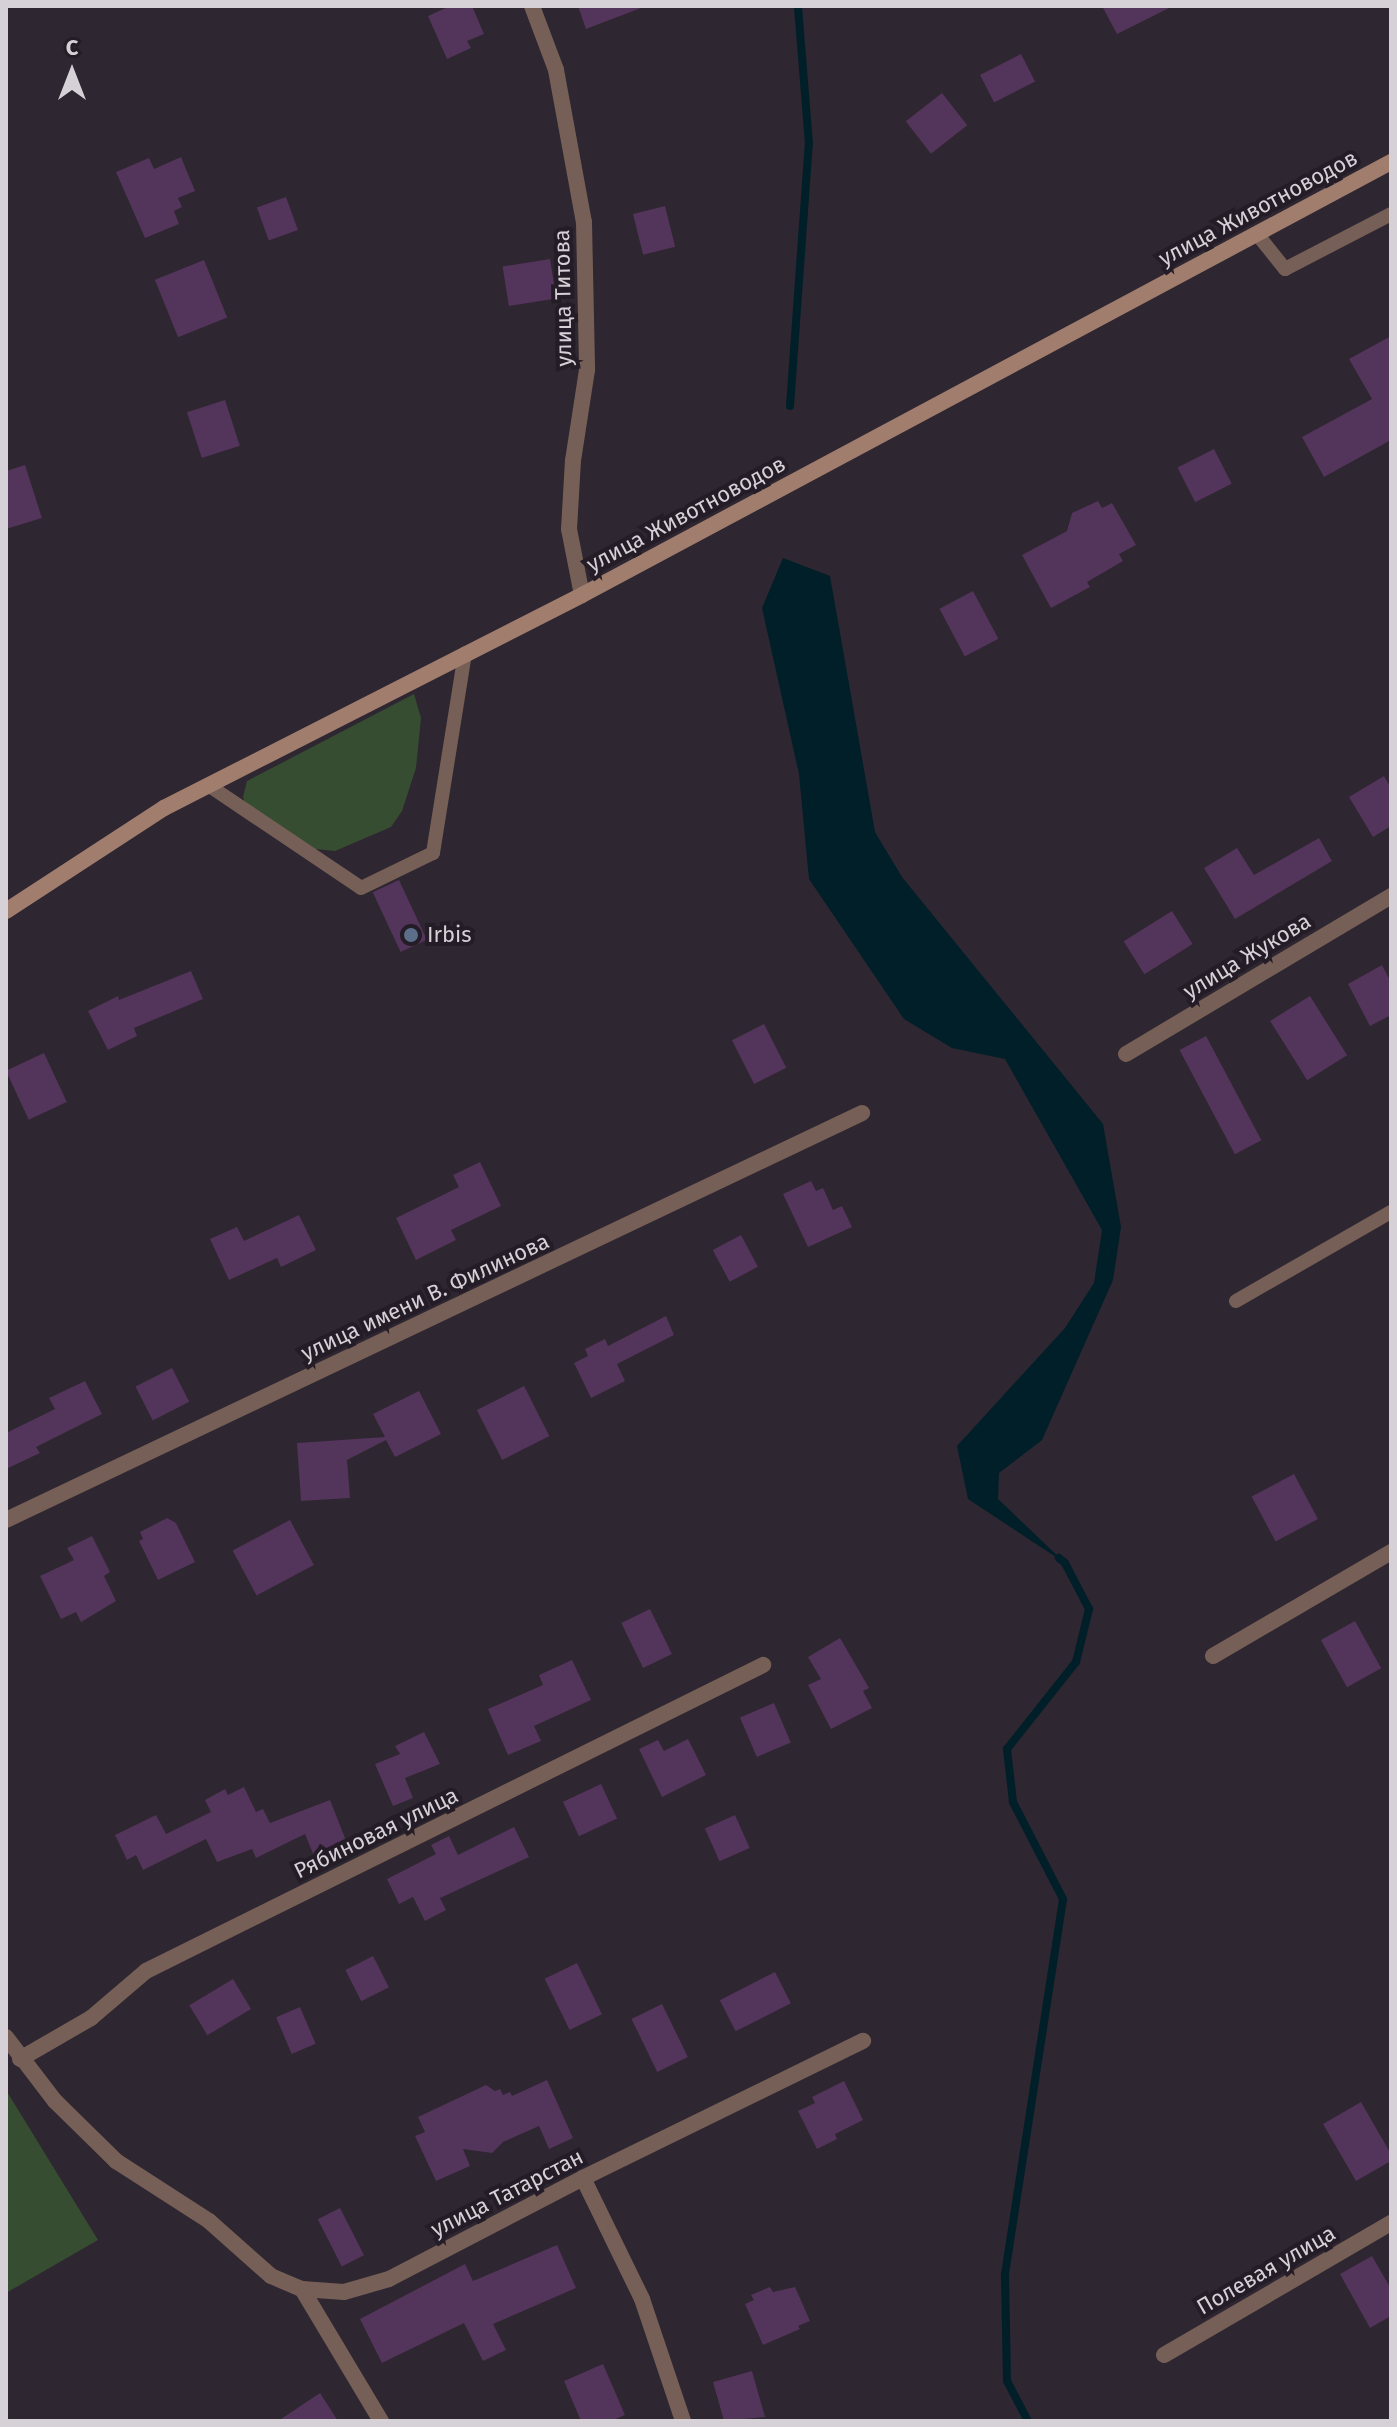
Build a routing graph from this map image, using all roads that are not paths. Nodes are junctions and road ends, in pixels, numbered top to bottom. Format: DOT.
graph roads {
  1 [pos="532,6"];
  2 [pos="1389,167"];
  3 [pos="1391,214"];
  4 [pos="1257,234"];
  5 [pos="582,595"];
  6 [pos="465,654"];
  7 [pos="208,785"];
  8 [pos="1391,896"];
  9 [pos="6,911"];
  10 [pos="1126,1054"];
  11 [pos="862,1113"];
  12 [pos="1391,1212"];
  13 [pos="1236,1301"];
  14 [pos="6,1520"];
  15 [pos="1391,1552"];
  16 [pos="1213,1656"];
  17 [pos="763,1665"];
  18 [pos="6,2037"];
  19 [pos="863,2041"];
  20 [pos="20,2059"];
  21 [pos="583,2178"];
  22 [pos="1391,2223"];
  23 [pos="302,2289"];
  24 [pos="1164,2355"];
  25 [pos="381,2421"];
  26 [pos="683,2421"];
  1 -- 5 [label="street, улица Титова"];
  2 -- 4 [label="main road, улица Животноводов"];
  3 -- 4 [label="lane"];
  4 -- 5 [label="main road, улица Животноводов"];
  5 -- 6 [label="main road, улица Животноводов"];
  6 -- 7 [label="main road, улица Животноводов"];
  6 -- 7 [label="lane"];
  7 -- 9 [label="main road, улица Животноводов"];
  8 -- 10 [label="street, улица Жукова"];
  11 -- 14 [label="street, улица имени В. Филинова"];
  12 -- 13 [label="lane"];
  15 -- 16 [label="street"];
  17 -- 20 [label="street, Рябиновая улица"];
  18 -- 20 [label="street"];
  19 -- 21 [label="street, улица Татарстан"];
  20 -- 23 [label="street"];
  21 -- 23 [label="street, улица Татарстан"];
  21 -- 26 [label="street"];
  22 -- 24 [label="street, Полевая улица"];
  23 -- 25 [label="street"];
}
